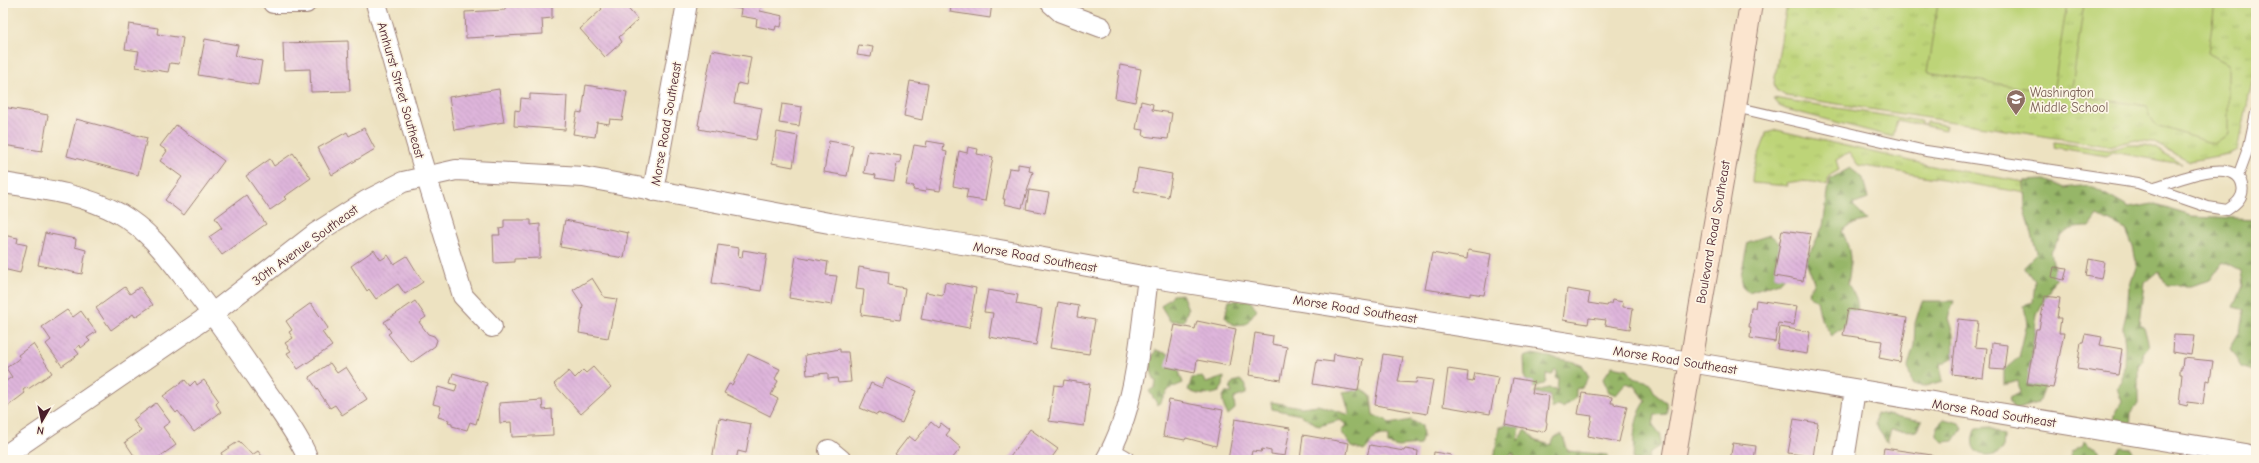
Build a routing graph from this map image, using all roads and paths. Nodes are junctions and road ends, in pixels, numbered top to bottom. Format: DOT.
graph roads {
  1 [pos="272,3"];
  2 [pos="306,3"];
  3 [pos="376,3"];
  4 [pos="687,3"];
  5 [pos="1051,3"];
  6 [pos="1751,3"];
  7 [pos="1101,27"];
  8 [pos="1735,107"];
  9 [pos="2256,113"];
  10 [pos="2238,176"];
  11 [pos="426,177"];
  12 [pos="3,183"];
  13 [pos="2155,187"];
  14 [pos="653,191"];
  15 [pos="1148,277"];
  16 [pos="213,313"];
  17 [pos="492,327"];
  18 [pos="1690,362"];
  19 [pos="1855,390"];
  20 [pos="2246,454"];
  21 [pos="3,457"];
  22 [pos="1113,457"];
  23 [pos="308,460"];
  24 [pos="1674,460"];
  25 [pos="1844,460"];
  1 -- 2 [label="street"];
  3 -- 11 [label="street, Amhurst Street Southeast"];
  4 -- 14 [label="street, Morse Road Southeast"];
  5 -- 7 [label="street"];
  6 -- 8 [label="street, Boulevard Road Southeast"];
  8 -- 13 [label="lane"];
  8 -- 18 [label="street, Boulevard Road Southeast"];
  9 -- 10 [label="lane"];
  10 -- 13 [label="lane"];
  10 -- 13 [label="lane"];
  11 -- 14 [label="street, 30th Avenue Southeast"];
  11 -- 16 [label="street, 30th Avenue Southeast"];
  11 -- 17 [label="street, Amhurst Street Southeast"];
  12 -- 16 [label="street"];
  14 -- 15 [label="street, Morse Road Southeast"];
  15 -- 18 [label="street, Morse Road Southeast"];
  15 -- 22 [label="street"];
  16 -- 21 [label="street, 30th Avenue Southeast"];
  16 -- 23 [label="street"];
  18 -- 19 [label="street, Morse Road Southeast"];
  18 -- 24 [label="street, Boulevard Road Southeast"];
  19 -- 20 [label="street, Morse Road Southeast"];
  19 -- 25 [label="street"];
}
